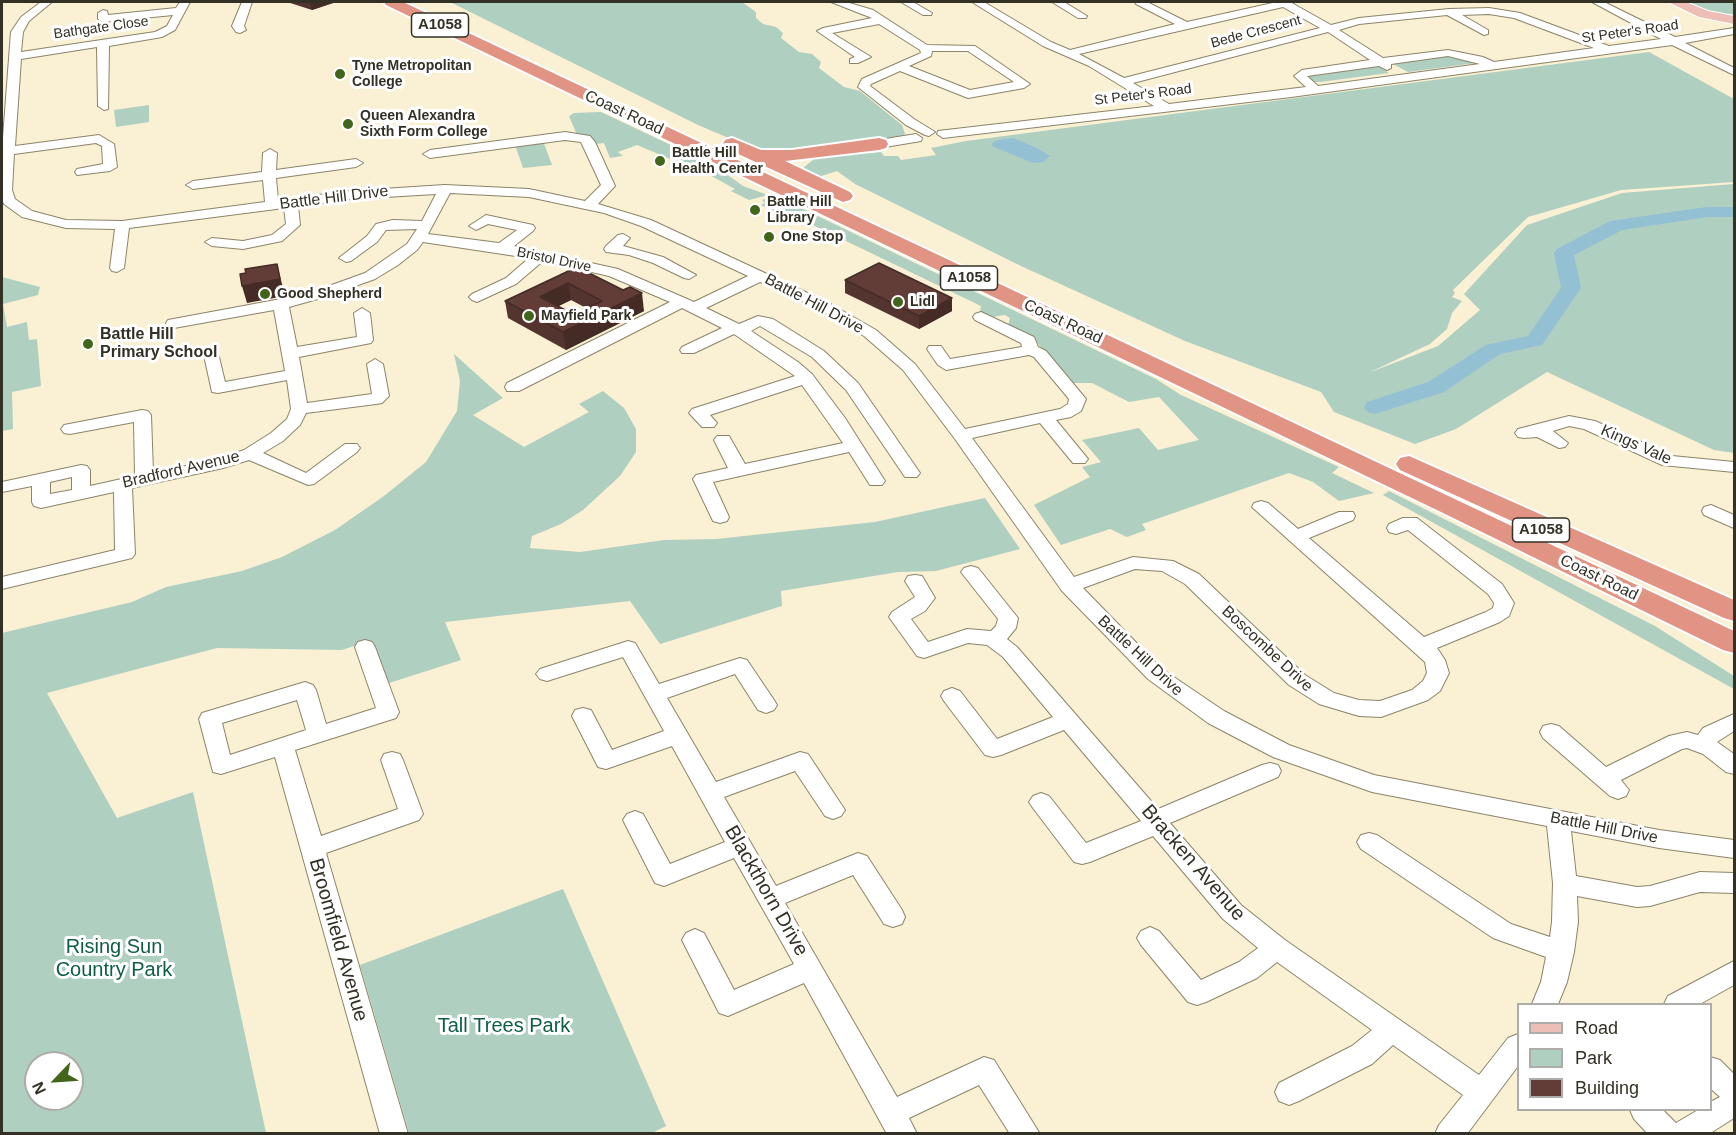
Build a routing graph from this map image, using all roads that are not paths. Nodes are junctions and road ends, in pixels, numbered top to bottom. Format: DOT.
graph roads {
  1 [pos="46,2"];
  2 [pos="248,2"];
  3 [pos="373,2"];
  4 [pos="392,2"];
  5 [pos="413,2"];
  6 [pos="427,2"];
  7 [pos="836,2"];
  8 [pos="863,2"];
  9 [pos="906,2"];
  10 [pos="977,2"];
  11 [pos="1057,2"];
  12 [pos="1140,2"];
  13 [pos="1284,2"];
  14 [pos="1597,2"];
  15 [pos="1675,2"];
  16 [pos="850,5"];
  17 [pos="182,6"];
  18 [pos="1449,12"];
  19 [pos="103,13"];
  20 [pos="927,13"];
  21 [pos="1082,16"];
  22 [pos="1386,17"];
  23 [pos="881,20"];
  24 [pos="1734,20"];
  25 [pos="1185,26"];
  26 [pos="1329,28"];
  27 [pos="1404,29"];
  28 [pos="240,30"];
  29 [pos="1734,31"];
  30 [pos="1485,32"];
  31 [pos="9,37"];
  32 [pos="1674,41"];
  33 [pos="103,44"];
  34 [pos="494,45"];
  35 [pos="925,48"];
  36 [pos="1608,50"];
  37 [pos="1069,54"];
  38 [pos="15,56"];
  39 [pos="854,62"];
  40 [pos="1382,63"];
  41 [pos="1493,66"];
  42 [pos="900,67"];
  43 [pos="561,70"];
  44 [pos="1732,70"];
  45 [pos="1404,77"];
  46 [pos="1122,82"];
  47 [pos="1315,89"];
  48 [pos="104,106"];
  49 [pos="1166,108"];
  50 [pos="6,129"];
  51 [pos="930,139"];
  52 [pos="886,144"];
  53 [pos="8,151"];
  54 [pos="270,153"];
  55 [pos="753,153"];
  56 [pos="819,153"];
  57 [pos="430,154"];
  58 [pos="356,163"];
  59 [pos="82,172"];
  60 [pos="269,175"];
  61 [pos="803,176"];
  62 [pos="193,186"];
  63 [pos="445,189"];
  64 [pos="291,203"];
  65 [pos="272,205"];
  66 [pos="589,205"];
  67 [pos="122,225"];
  68 [pos="476,226"];
  69 [pos="423,231"];
  70 [pos="623,238"];
  71 [pos="212,242"];
  72 [pos="502,248"];
  73 [pos="346,258"];
  74 [pos="538,258"];
  75 [pos="658,260"];
  76 [pos="117,268"];
  77 [pos="689,274"];
  78 [pos="760,276"];
  79 [pos="629,277"];
  80 [pos="472,282"];
  81 [pos="1021,287"];
  82 [pos="281,304"];
  83 [pos="689,304"];
  84 [pos="362,313"];
  85 [pos="994,320"];
  86 [pos="174,322"];
  87 [pos="737,329"];
  88 [pos="935,349"];
  89 [pos="688,350"];
  90 [pos="1031,350"];
  91 [pos="291,353"];
  92 [pos="818,354"];
  93 [pos="213,360"];
  94 [pos="375,364"];
  95 [pos="792,365"];
  96 [pos="295,374"];
  97 [pos="806,378"];
  98 [pos="513,387"];
  99 [pos="300,409"];
  100 [pos="869,410"];
  101 [pos="1045,417"];
  102 [pos="836,418"];
  103 [pos="708,423"];
  104 [pos="70,429"];
  105 [pos="961,435"];
  106 [pos="1347,436"];
  107 [pos="723,440"];
  108 [pos="1558,443"];
  109 [pos="351,448"];
  110 [pos="898,453"];
  111 [pos="250,454"];
  112 [pos="859,454"];
  113 [pos="1079,459"];
  114 [pos="1734,467"];
  115 [pos="739,471"];
  116 [pos="911,473"];
  117 [pos="144,481"];
  118 [pos="876,481"];
  119 [pos="123,485"];
  120 [pos="2,487"];
  121 [pos="1451,506"];
  122 [pos="1261,507"];
  123 [pos="1711,511"];
  124 [pos="1346,516"];
  125 [pos="720,517"];
  126 [pos="1734,522"];
  127 [pos="1396,528"];
  128 [pos="1295,537"];
  129 [pos="971,572"];
  130 [pos="915,580"];
  131 [pos="2,583"];
  132 [pos="1070,586"];
  133 [pos="1734,611"];
  134 [pos="1734,624"];
  135 [pos="994,640"];
  136 [pos="1734,643"];
  137 [pos="1423,646"];
  138 [pos="365,647"];
  139 [pos="1734,658"];
  140 [pos="547,674"];
  141 [pos="654,694"];
  142 [pos="952,696"];
  143 [pos="766,705"];
  144 [pos="583,716"];
  145 [pos="1069,720"];
  146 [pos="1734,722"];
  147 [pos="1551,732"];
  148 [pos="318,734"];
  149 [pos="678,735"];
  150 [pos="1702,744"];
  151 [pos="283,746"];
  152 [pos="392,760"];
  153 [pos="1734,766"];
  154 [pos="1270,771"];
  155 [pos="711,794"];
  156 [pos="1041,802"];
  157 [pos="833,810"];
  158 [pos="1558,819"];
  159 [pos="635,820"];
  160 [pos="1156,822"];
  161 [pos="1369,842"];
  162 [pos="740,846"];
  163 [pos="311,849"];
  164 [pos="1734,849"];
  165 [pos="1564,883"];
  166 [pos="1734,883"];
  167 [pos="770,899"];
  168 [pos="893,917"];
  169 [pos="1150,938"];
  170 [pos="695,940"];
  171 [pos="1276,948"];
  172 [pos="1561,952"];
  173 [pos="810,969"];
  174 [pos="1734,972"];
  175 [pos="1546,1003"];
  176 [pos="1680,1003"];
  177 [pos="1392,1030"];
  178 [pos="1517,1047"];
  179 [pos="1712,1071"];
  180 [pos="1289,1092"];
  181 [pos="1734,1092"];
  182 [pos="1483,1093"];
  183 [pos="1734,1103"];
  184 [pos="1645,1111"];
  185 [pos="897,1123"];
  186 [pos="394,1134"];
  187 [pos="1026,1134"];
  188 [pos="1449,1134"];
  189 [pos="1668,1134"];
  190 [pos="1683,1134"];
  1 -- 31 [label="street, Battle Hill Drive"];
  2 -- 28 [label="street"];
  3 -- 34 [label="highway"];
  4 -- 34 [label="highway, Coast Road / A1058"];
  5 -- 34 [label="highway, Coast Road / A1058"];
  6 -- 34 [label="highway"];
  7 -- 16 [label="street"];
  8 -- 16 [label="street"];
  9 -- 20 [label="street"];
  10 -- 37 [label="street"];
  11 -- 21 [label="street"];
  12 -- 25 [label="street"];
  13 -- 25 [label="street"];
  13 -- 26 [label="street"];
  14 -- 32 [label="street"];
  15 -- 24 [label="main road"];
  16 -- 23 [label="street"];
  17 -- 19 [label="street, Bathgate Close"];
  17 -- 33 [label="street, Bathgate Close"];
  18 -- 22 [label="street, Bede Crescent"];
  18 -- 30 [label="street"];
  18 -- 36 [label="street, Bede Crescent"];
  22 -- 26 [label="street, Bede Crescent"];
  22 -- 27 [label="street"];
  23 -- 35 [label="street"];
  23 -- 39 [label="street"];
  25 -- 37 [label="street"];
  26 -- 40 [label="street"];
  26 -- 46 [label="street, Bede Crescent"];
  29 -- 32 [label="street, St Peter's Road"];
  31 -- 38 [label="street, Battle Hill Drive"];
  32 -- 36 [label="street, St Peter's Road"];
  32 -- 44 [label="street"];
  33 -- 38 [label="street, Bathgate Close"];
  33 -- 48 [label="street"];
  34 -- 43 [label="highway, Coast Road / A1058"];
  34 -- 121 [label="highway, Coast Road / A1058"];
  35 -- 42 [label="street"];
  35 -- 42 [label="street"];
  36 -- 41 [label="street, St Peter's Road"];
  37 -- 46 [label="street"];
  38 -- 50 [label="street, Battle Hill Drive"];
  40 -- 41 [label="street, St Peter's Road"];
  40 -- 45 [label="street"];
  40 -- 47 [label="street, St Peter's Road"];
  41 -- 45 [label="street, St Peter's Road"];
  42 -- 51 [label="street"];
  43 -- 55 [label="highway"];
  43 -- 81 [label="highway, Coast Road / A1058"];
  45 -- 47 [label="street, St Peter's Road"];
  46 -- 49 [label="street"];
  47 -- 49 [label="street, St Peter's Road"];
  49 -- 51 [label="street, St Peter's Road"];
  50 -- 53 [label="street, Battle Hill Drive"];
  51 -- 52 [label="street, St Peter's Road"];
  52 -- 56 [label="highway"];
  53 -- 59 [label="street"];
  53 -- 67 [label="street, Battle Hill Drive"];
  54 -- 60 [label="street"];
  55 -- 56 [label="highway"];
  55 -- 61 [label="highway"];
  56 -- 61 [label="highway"];
  57 -- 66 [label="street"];
  58 -- 60 [label="street"];
  60 -- 62 [label="street"];
  60 -- 65 [label="street"];
  61 -- 81 [label="highway"];
  63 -- 64 [label="street, Battle Hill Drive"];
  63 -- 66 [label="street, Battle Hill Drive"];
  63 -- 69 [label="street"];
  64 -- 65 [label="street, Battle Hill Drive"];
  64 -- 71 [label="street"];
  65 -- 67 [label="street, Battle Hill Drive"];
  66 -- 78 [label="street, Battle Hill Drive"];
  67 -- 76 [label="street"];
  68 -- 72 [label="street"];
  69 -- 72 [label="street, Bristol Drive"];
  69 -- 73 [label="street, Bristol Drive"];
  69 -- 82 [label="street"];
  70 -- 75 [label="street"];
  72 -- 74 [label="street, Bristol Drive"];
  74 -- 79 [label="street, Bristol Drive"];
  74 -- 80 [label="street"];
  75 -- 77 [label="street"];
  75 -- 79 [label="street"];
  78 -- 83 [label="street"];
  78 -- 105 [label="street, Battle Hill Drive"];
  79 -- 83 [label="street, Bristol Drive"];
  81 -- 106 [label="highway, Coast Road / A1058"];
  82 -- 86 [label="street"];
  82 -- 91 [label="street"];
  83 -- 87 [label="street, Bristol Drive"];
  83 -- 98 [label="street"];
  84 -- 91 [label="street"];
  85 -- 90 [label="street"];
  87 -- 89 [label="street"];
  87 -- 92 [label="street"];
  87 -- 95 [label="street, Bristol Drive"];
  88 -- 90 [label="street"];
  90 -- 101 [label="street"];
  91 -- 96 [label="street"];
  92 -- 95 [label="street"];
  92 -- 100 [label="street"];
  93 -- 96 [label="street"];
  94 -- 99 [label="street"];
  95 -- 97 [label="street, Bristol Drive"];
  96 -- 99 [label="street"];
  97 -- 102 [label="street, Bristol Drive"];
  97 -- 103 [label="street"];
  99 -- 111 [label="street, Bradford Avenue"];
  100 -- 102 [label="street"];
  100 -- 110 [label="street"];
  101 -- 105 [label="street"];
  101 -- 113 [label="street"];
  102 -- 112 [label="street, Bristol Drive"];
  104 -- 117 [label="street"];
  105 -- 132 [label="street, Battle Hill Drive"];
  106 -- 133 [label="highway"];
  106 -- 134 [label="highway, Coast Road / A1058"];
  107 -- 115 [label="street"];
  108 -- 114 [label="street, Kings Vale"];
  109 -- 111 [label="street"];
  110 -- 112 [label="street"];
  110 -- 116 [label="street"];
  111 -- 117 [label="street, Bradford Avenue"];
  112 -- 115 [label="street"];
  112 -- 118 [label="street, Bristol Drive"];
  115 -- 125 [label="street"];
  117 -- 119 [label="street, Bradford Avenue"];
  119 -- 120 [label="street, Bradford Avenue"];
  119 -- 131 [label="street"];
  121 -- 136 [label="highway, Coast Road / A1058"];
  121 -- 139 [label="highway"];
  122 -- 128 [label="street, Boscombe Drive"];
  123 -- 126 [label="street"];
  124 -- 128 [label="street"];
  127 -- 137 [label="street"];
  128 -- 137 [label="street, Boscombe Drive"];
  129 -- 135 [label="street"];
  130 -- 135 [label="street"];
  132 -- 137 [label="street, Boscombe Drive"];
  132 -- 158 [label="street, Battle Hill Drive"];
  135 -- 145 [label="street, Bracken Avenue"];
  138 -- 148 [label="street"];
  140 -- 141 [label="street, Blackthorn Drive"];
  141 -- 143 [label="street"];
  141 -- 149 [label="street, Blackthorn Drive"];
  142 -- 145 [label="street"];
  144 -- 149 [label="street"];
  145 -- 160 [label="street, Bracken Avenue"];
  146 -- 150 [label="street"];
  147 -- 150 [label="street"];
  148 -- 151 [label="street"];
  148 -- 151 [label="street"];
  149 -- 155 [label="street, Blackthorn Drive"];
  150 -- 153 [label="street"];
  151 -- 163 [label="street, Broomfield Avenue"];
  152 -- 163 [label="street"];
  154 -- 160 [label="street"];
  155 -- 157 [label="street"];
  155 -- 162 [label="street, Blackthorn Drive"];
  156 -- 160 [label="street"];
  158 -- 164 [label="street, Battle Hill Drive"];
  158 -- 165 [label="street"];
  159 -- 162 [label="street"];
  160 -- 171 [label="street, Bracken Avenue"];
  161 -- 172 [label="street"];
  162 -- 167 [label="street, Blackthorn Drive"];
  163 -- 186 [label="street, Broomfield Avenue"];
  165 -- 166 [label="street"];
  165 -- 172 [label="street"];
  167 -- 168 [label="street"];
  167 -- 173 [label="street, Blackthorn Drive"];
  169 -- 171 [label="street"];
  170 -- 173 [label="street"];
  171 -- 177 [label="street, Bracken Avenue"];
  172 -- 175 [label="street"];
  173 -- 185 [label="street, Blackthorn Drive"];
  174 -- 176 [label="street"];
  177 -- 180 [label="street"];
  177 -- 182 [label="street, Bracken Avenue"];
  178 -- 182 [label="street"];
  179 -- 181 [label="street"];
  182 -- 188 [label="street"];
  183 -- 190 [label="street"];
  184 -- 189 [label="street"];
  185 -- 187 [label="street"];
}
